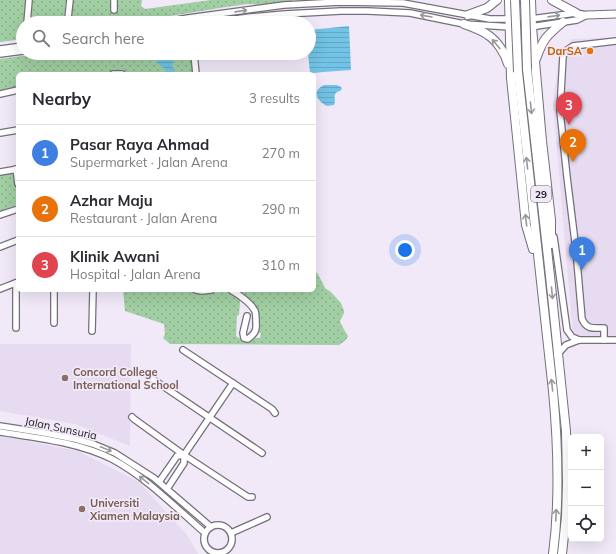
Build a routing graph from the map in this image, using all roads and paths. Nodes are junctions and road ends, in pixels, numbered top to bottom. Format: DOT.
graph roads {
  1 [pos="29,0"];
  2 [pos="70,0"];
  3 [pos="114,0"];
  4 [pos="497,0"];
  5 [pos="509,0"];
  6 [pos="515,0"];
  7 [pos="525,0"];
  8 [pos="530,0"];
  9 [pos="552,0"];
  10 [pos="114,10"];
  11 [pos="576,12"];
  12 [pos="468,14"];
  13 [pos="616,14"];
  14 [pos="587,15"];
  15 [pos="28,16"];
  16 [pos="68,16"];
  17 [pos="214,16"];
  18 [pos="250,16"];
  19 [pos="563,22"];
  20 [pos="509,23"];
  21 [pos="532,23"];
  22 [pos="464,24"];
  23 [pos="616,41"];
  24 [pos="16,47"];
  25 [pos="0,48"];
  26 [pos="534,50"];
  27 [pos="16,52"];
  28 [pos="510,52"];
  29 [pos="0,54"];
  30 [pos="195,60"];
  31 [pos="535,61"];
  32 [pos="196,72"];
  33 [pos="511,78"];
  34 [pos="16,90"];
  35 [pos="0,94"];
  36 [pos="16,130"];
  37 [pos="0,133"];
  38 [pos="16,169"];
  39 [pos="0,172"];
  40 [pos="16,210"];
  41 [pos="0,215"];
  42 [pos="551,220"];
  43 [pos="16,241"];
  44 [pos="0,247"];
  45 [pos="539,271"];
  46 [pos="550,276"];
  47 [pos="16,282"];
  48 [pos="0,289"];
  49 [pos="17,292"];
  50 [pos="54,292"];
  51 [pos="93,292"];
  52 [pos="236,292"];
  53 [pos="247,316"];
  54 [pos="54,324"];
  55 [pos="16,328"];
  56 [pos="92,331"];
  57 [pos="579,340"];
  58 [pos="604,340"];
  59 [pos="616,340"];
  60 [pos="183,350"];
  61 [pos="557,355"];
  62 [pos="148,376"];
  63 [pos="233,383"];
  64 [pos="275,413"];
  65 [pos="132,417"];
  66 [pos="209,418"];
  67 [pos="0,426"];
  68 [pos="0,432"];
  69 [pos="262,454"];
  70 [pos="184,455"];
  71 [pos="159,482"];
  72 [pos="167,489"];
  73 [pos="252,497"];
  74 [pos="267,517"];
  75 [pos="211,527"];
  76 [pos="205,533"];
  77 [pos="230,533"];
  78 [pos="224,553"];
  79 [pos="215,554"];
  80 [pos="553,554"];
  81 [pos="562,554"];
  1 -- 15 [label="street"];
  2 -- 16 [label="street"];
  3 -- 10 [label="street"];
  4 -- 12 [label="highway"];
  5 -- 8 [label="highway"];
  5 -- 20 [label="highway"];
  45 -- 6 [label="highway, 29, one-way, bridge"];
  7 -- 46 [label="highway, 29, one-way, bridge"];
  8 -- 21 [label="highway"];
  9 -- 11 [label="highway"];
  11 -- 14 [label="street"];
  21 -- 11 [label="street, one-way"];
  17 -- 12 [label="street, one-way"];
  12 -- 20 [label="street"];
  13 -- 14 [label="main road"];
  14 -- 19 [label="street"];
  22 -- 18 [label="street, one-way"];
  19 -- 21 [label="street"];
  19 -- 31 [label="highway"];
  20 -- 21 [label="street"];
  20 -- 22 [label="street"];
  20 -- 28 [label="highway"];
  21 -- 26 [label="highway"];
  33 -- 22 [label="highway, one-way"];
  23 -- 58 [label="street"];
  24 -- 25 [label="street"];
  26 -- 28 [label="highway"];
  26 -- 31 [label="highway"];
  27 -- 29 [label="street"];
  28 -- 33 [label="highway"];
  30 -- 32 [label="street"];
  31 -- 42 [label="highway"];
  45 -- 33 [label="highway, one-way"];
  34 -- 35 [label="street"];
  36 -- 37 [label="street"];
  38 -- 39 [label="street"];
  40 -- 41 [label="street"];
  42 -- 46 [label="highway"];
  42 -- 57 [label="street"];
  43 -- 44 [label="street"];
  80 -- 45 [label="highway, 29, one-way"];
  46 -- 61 [label="highway, 29, one-way"];
  47 -- 48 [label="street"];
  49 -- 55 [label="street"];
  50 -- 54 [label="street"];
  51 -- 56 [label="street"];
  52 -- 53 [label="street"];
  57 -- 58 [label="street"];
  57 -- 61 [label="street"];
  58 -- 59 [label="street"];
  60 -- 63 [label="street"];
  61 -- 81 [label="highway, 29"];
  62 -- 66 [label="street"];
  63 -- 64 [label="street"];
  63 -- 66 [label="street"];
  65 -- 70 [label="street"];
  66 -- 69 [label="street"];
  66 -- 70 [label="street"];
  67 -- 71 [label="street, Jalan Sunsuria, one-way"];
  76 -- 68 [label="street, Jalan Sunsuria, one-way"];
  70 -- 71 [label="street"];
  70 -- 72 [label="street"];
  70 -- 73 [label="street"];
  71 -- 72 [label="street, Jalan Sunsuria"];
  72 -- 75 [label="street, Jalan Sunsuria"];
  74 -- 77 [label="street"];
  75 -- 76 [label="street"];
  75 -- 77 [label="street"];
  76 -- 79 [label="street"];
  77 -- 78 [label="street"];
  78 -- 79 [label="street"];
}
